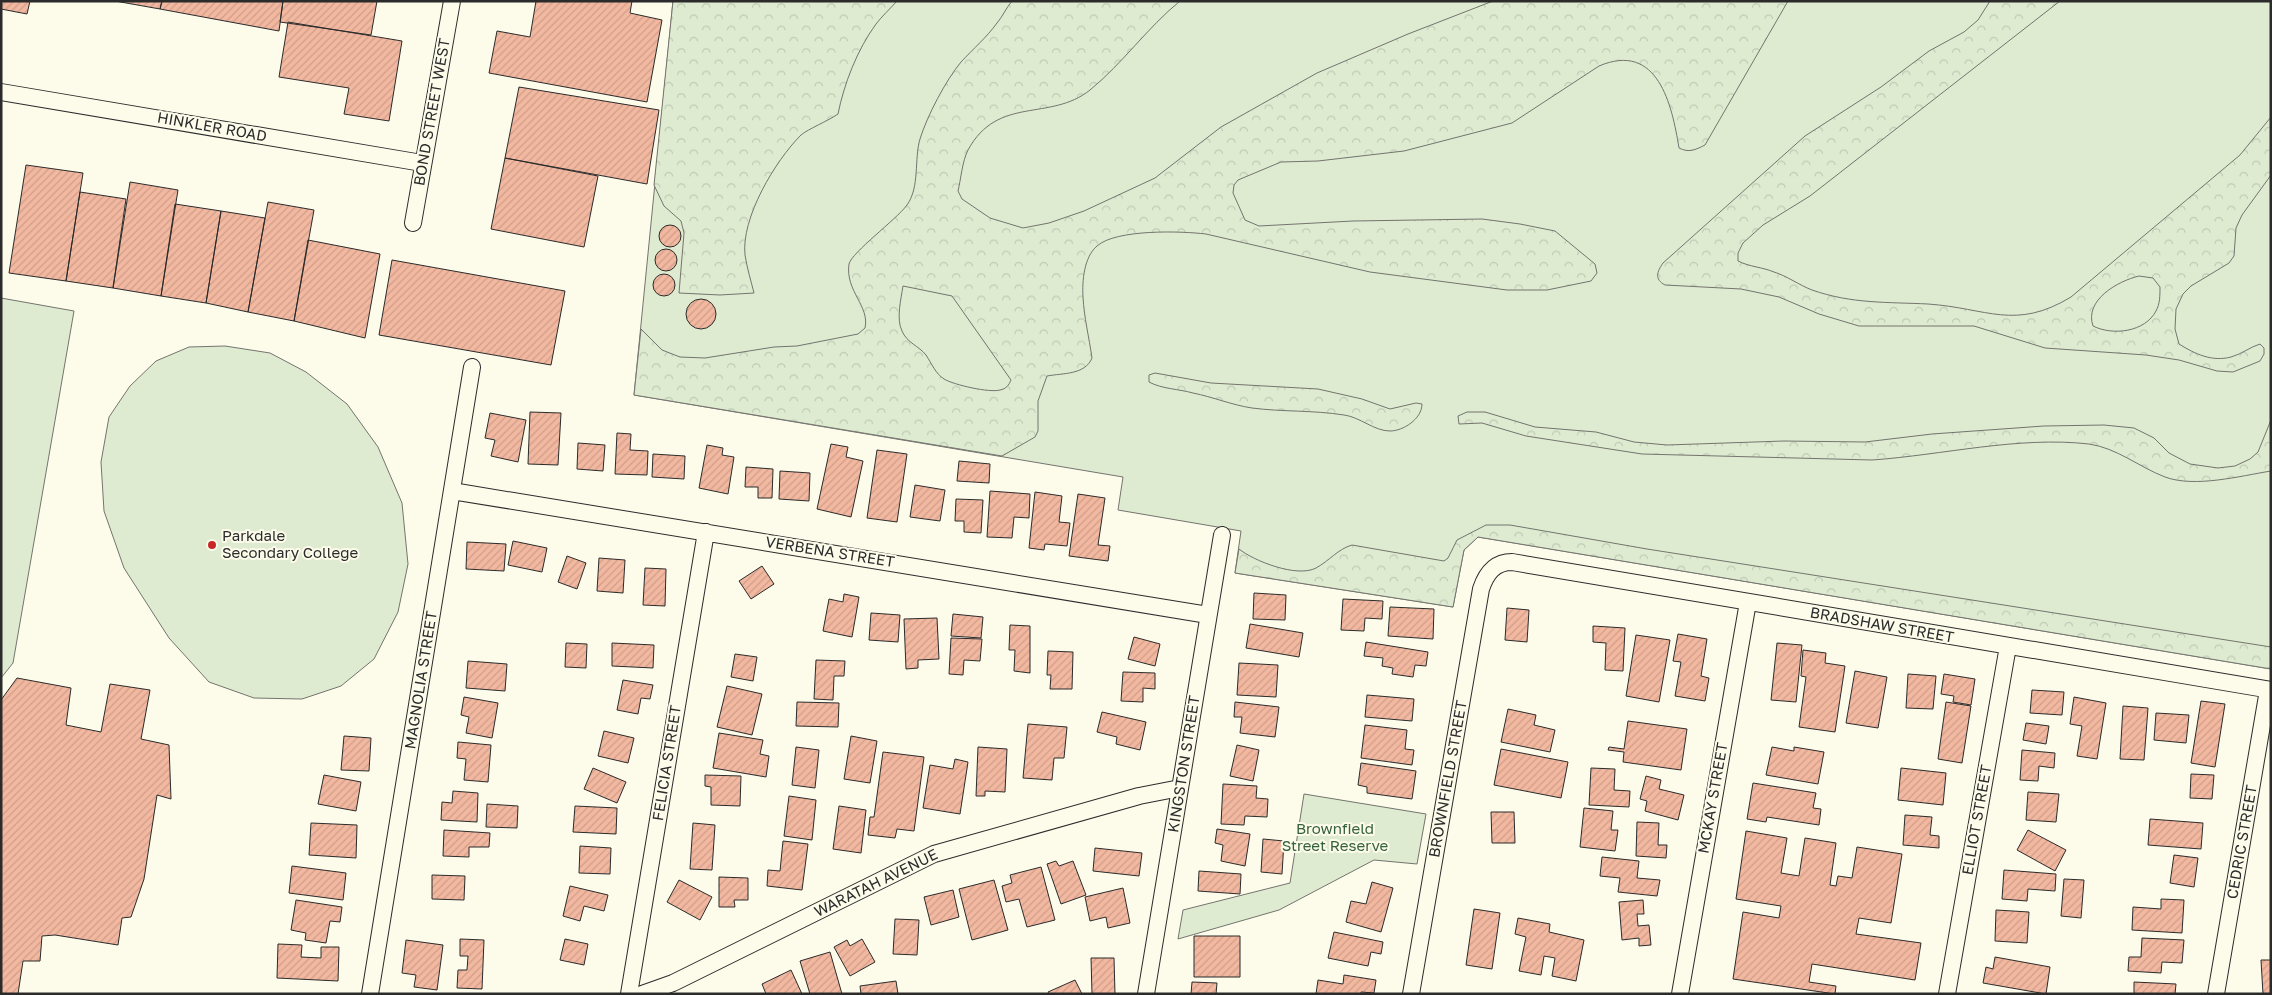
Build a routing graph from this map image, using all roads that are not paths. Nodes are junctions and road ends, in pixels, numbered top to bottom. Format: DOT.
graph roads {
  1 [pos="452,1"];
  2 [pos="1,92"];
  3 [pos="422,163"];
  4 [pos="413,223"];
  5 [pos="472,367"];
  6 [pos="452,491"];
  7 [pos="706,532"];
  8 [pos="1222,535"];
  9 [pos="1494,567"];
  10 [pos="1748,602"];
  11 [pos="1208,614"];
  12 [pos="2008,646"];
  13 [pos="2269,690"];
  14 [pos="1180,788"];
  15 [pos="370,994"];
  16 [pos="629,994"];
  17 [pos="642,994"];
  18 [pos="1146,994"];
  19 [pos="1411,994"];
  20 [pos="1680,994"];
  21 [pos="1947,994"];
  22 [pos="2216,994"];
  1 -- 3 [label="street, BOND STREET WEST"];
  2 -- 3 [label="street, HINKLER ROAD"];
  3 -- 4 [label="street, BOND STREET WEST"];
  5 -- 6 [label="street, MAGNOLIA STREET"];
  6 -- 7 [label="street, VERBENA STREET"];
  6 -- 15 [label="street, MAGNOLIA STREET"];
  7 -- 11 [label="street, VERBENA STREET"];
  7 -- 16 [label="street, FELICIA STREET"];
  8 -- 11 [label="street, KINGSTON STREET"];
  9 -- 10 [label="street, BRADSHAW STREET"];
  9 -- 19 [label="street, BROWNFIELD STREET"];
  10 -- 12 [label="street, BRADSHAW STREET"];
  10 -- 20 [label="street, MCKAY STREET"];
  11 -- 14 [label="street, KINGSTON STREET"];
  12 -- 13 [label="street, BRADSHAW STREET"];
  12 -- 21 [label="street, ELLIOT STREET"];
  13 -- 22 [label="street, CEDRIC STREET"];
  14 -- 17 [label="street, WARATAH AVENUE"];
  14 -- 18 [label="street, KINGSTON STREET"];
}
